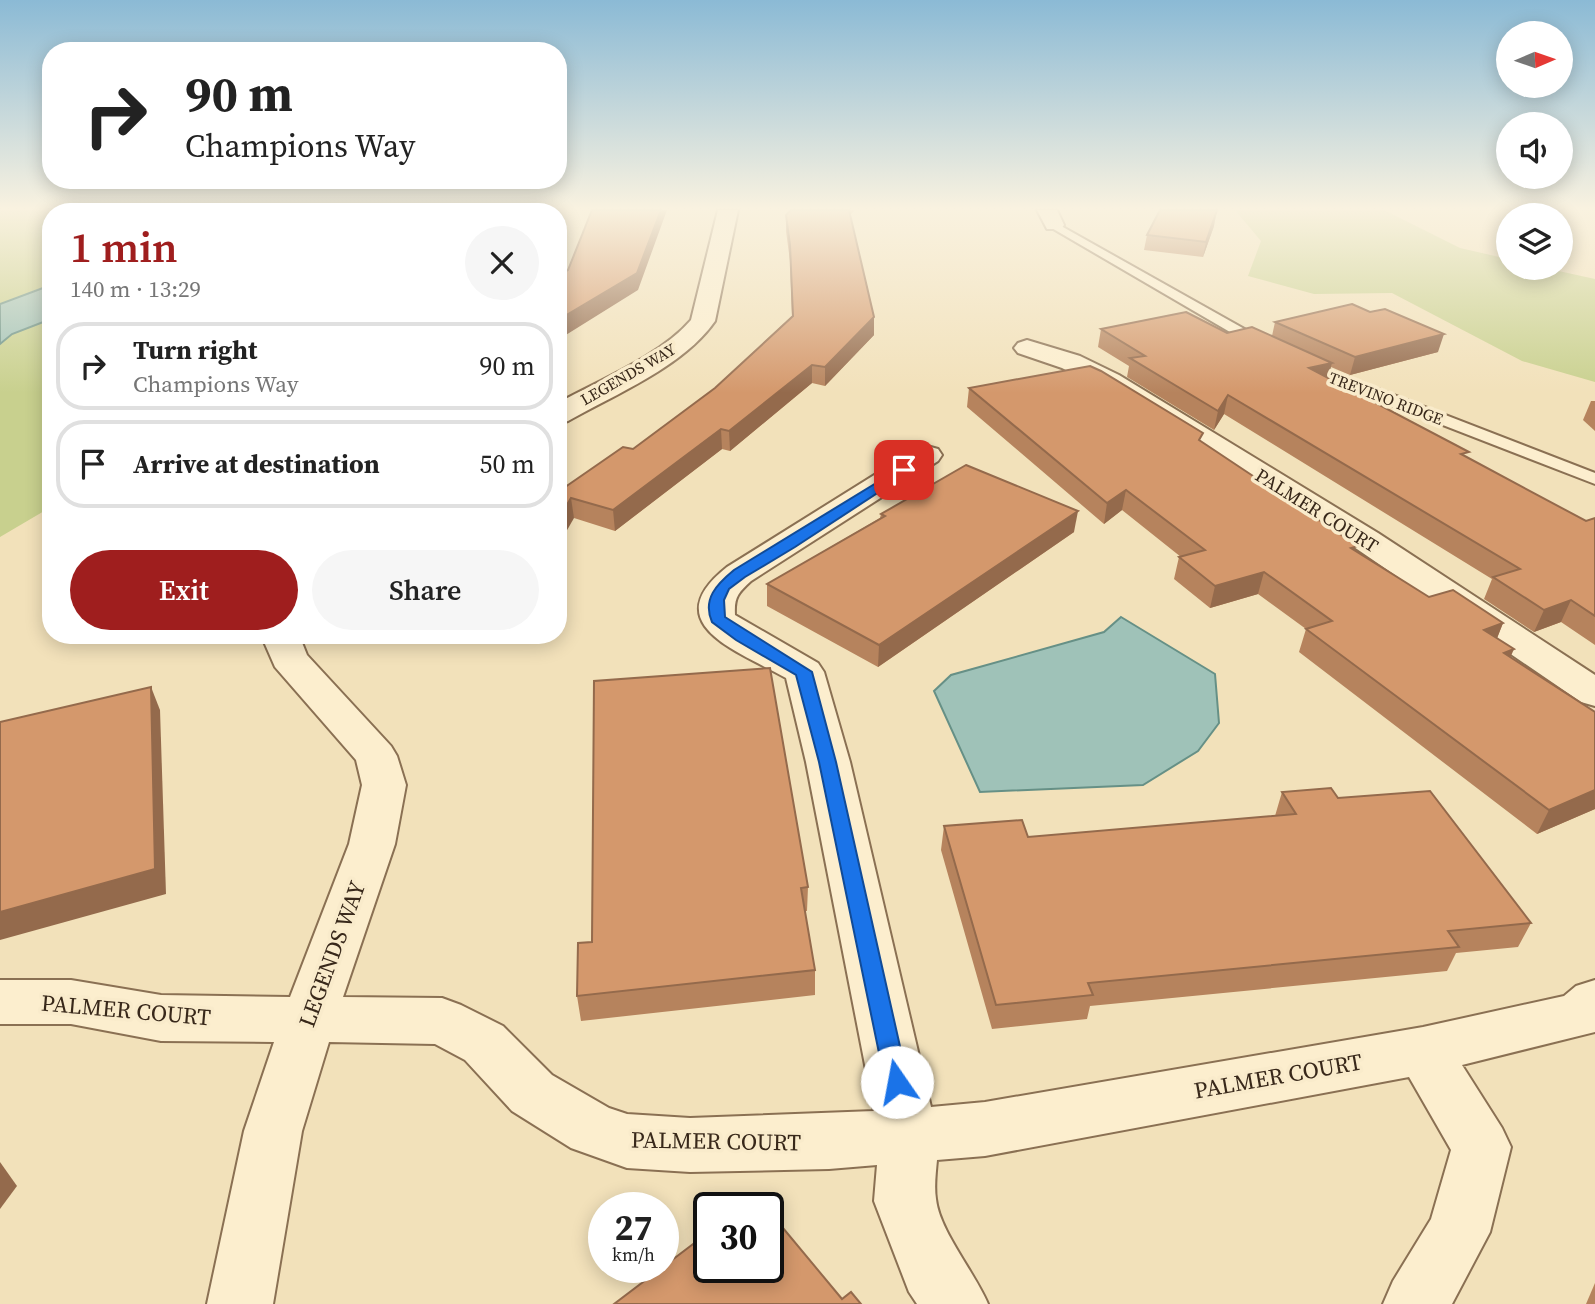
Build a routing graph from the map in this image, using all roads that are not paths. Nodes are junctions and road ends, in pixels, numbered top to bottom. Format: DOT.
graph roads {
  1 [pos="714,271"];
  2 [pos="1137,271"];
  3 [pos="1027,348"];
  4 [pos="1275,350"];
  5 [pos="1297,361"];
  6 [pos="567,410"];
  7 [pos="926,455"];
  8 [pos="1595,479"];
  9 [pos="283,644"];
  10 [pos="1595,693"];
  11 [pos="0,1002"];
  12 [pos="1595,1002"];
  13 [pos="308,1021"];
  14 [pos="1423,1051"];
  15 [pos="908,1135"];
  16 [pos="240,1304"];
  17 [pos="955,1304"];
  18 [pos="1416,1304"];
  1 -- 6 [label="street, LEGENDS WAY"];
  2 -- 4 [label="lane"];
  3 -- 10 [label="street, PALMER COURT"];
  5 -- 8 [label="lane, TREVINO RIDGE"];
  7 -- 15 [label="street"];
  9 -- 13 [label="street, LEGENDS WAY"];
  11 -- 13 [label="street, PALMER COURT"];
  12 -- 14 [label="street, PALMER COURT"];
  13 -- 15 [label="street, PALMER COURT"];
  13 -- 16 [label="street, LEGENDS WAY"];
  14 -- 15 [label="street, PALMER COURT"];
  14 -- 18 [label="street"];
  15 -- 17 [label="street"];
}
